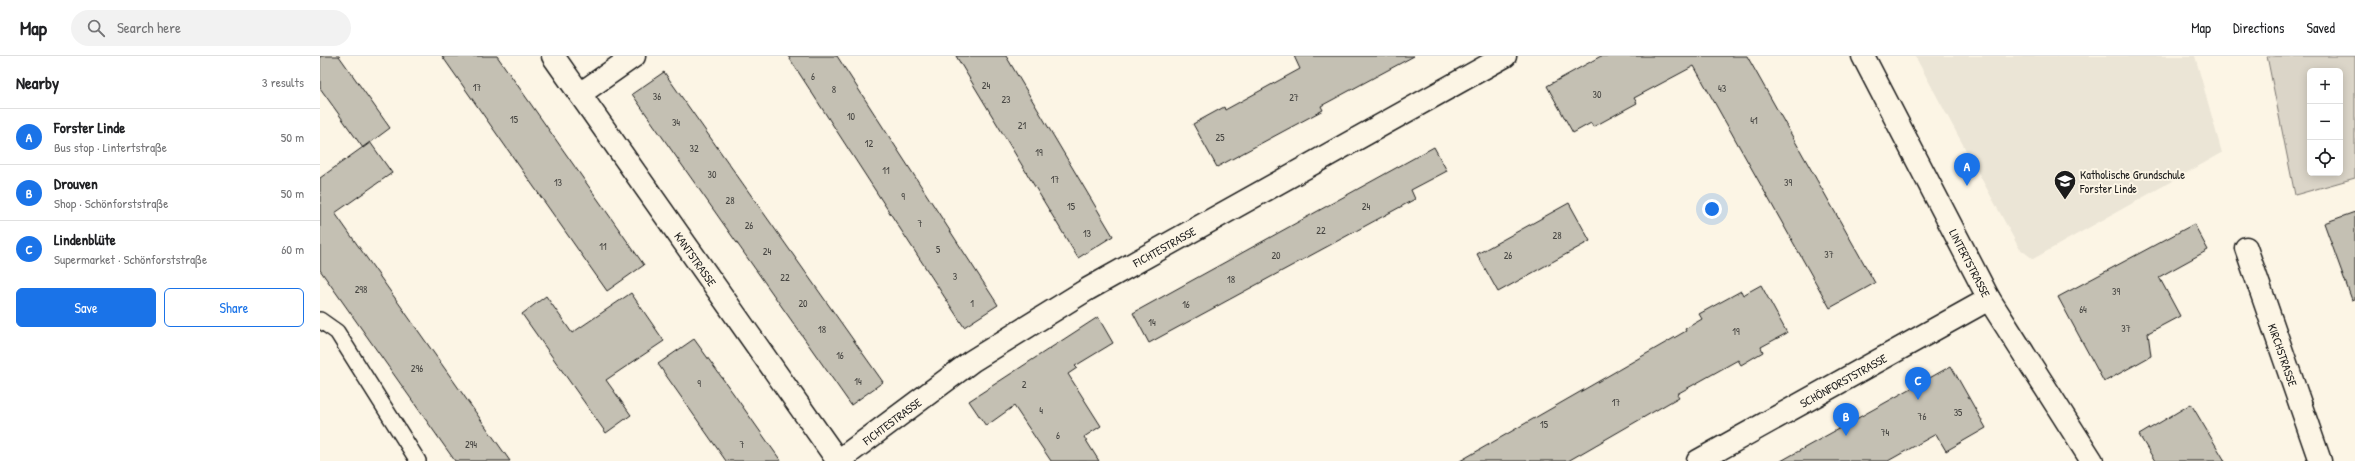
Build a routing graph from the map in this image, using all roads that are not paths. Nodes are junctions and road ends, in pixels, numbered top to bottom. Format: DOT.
graph roads {
  1 [pos="553,56"];
  2 [pos="634,56"];
  3 [pos="1505,56"];
  4 [pos="1863,56"];
  5 [pos="580,94"];
  6 [pos="2246,248"];
  7 [pos="1989,299"];
  8 [pos="320,320"];
  9 [pos="418,461"];
  10 [pos="838,461"];
  11 [pos="1698,461"];
  12 [pos="2092,461"];
  13 [pos="2320,461"];
  1 -- 5 [label="street, KANTSTRASSE"];
  2 -- 5 [label="street"];
  3 -- 10 [label="street, FICHTESTRASSE"];
  4 -- 7 [label="street, LINTERTSTRASSE"];
  5 -- 10 [label="street, KANTSTRASSE"];
  6 -- 13 [label="street, KIRCHSTRASSE"];
  7 -- 11 [label="street, SCHÖNFORSTSTRASSE"];
  7 -- 12 [label="street, LINTERTSTRASSE"];
  8 -- 9 [label="lane"];
}
